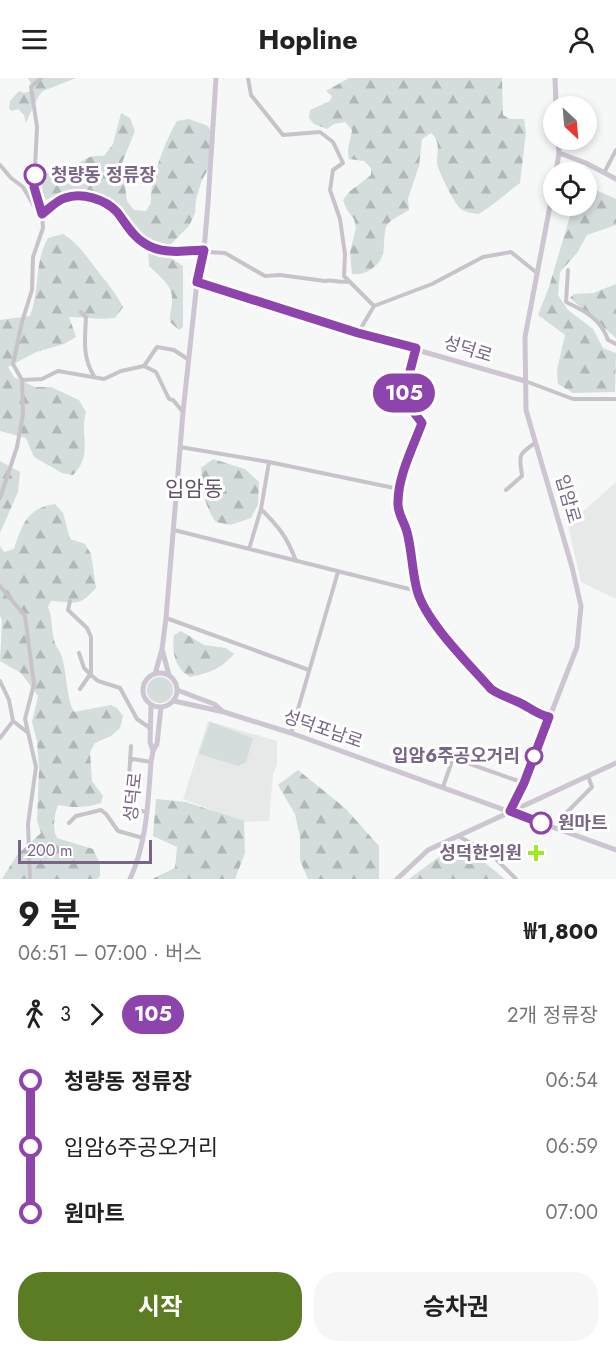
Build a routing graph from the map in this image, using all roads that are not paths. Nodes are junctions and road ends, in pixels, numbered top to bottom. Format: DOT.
graph roads {
  1 [pos="40,78"];
  2 [pos="216,78"];
  3 [pos="248,78"];
  4 [pos="555,78"];
  5 [pos="556,96"];
  6 [pos="560,150"];
  7 [pos="616,150"];
  8 [pos="560,153"];
  9 [pos="558,162"];
  10 [pos="0,165"];
  11 [pos="604,173"];
  12 [pos="616,179"];
  13 [pos="42,214"];
  14 [pos="548,216"];
  15 [pos="43,220"];
  16 [pos="204,250"];
  17 [pos="568,270"];
  18 [pos="537,273"];
  19 [pos="349,281"];
  20 [pos="197,282"];
  21 [pos="374,306"];
  22 [pos="81,312"];
  23 [pos="358,333"];
  24 [pos="616,344"];
  25 [pos="416,348"];
  26 [pos="189,360"];
  27 [pos="144,366"];
  28 [pos="95,377"];
  29 [pos="22,380"];
  30 [pos="525,381"];
  31 [pos="616,399"];
  32 [pos="183,412"];
  33 [pos="536,443"];
  34 [pos="180,447"];
  35 [pos="269,462"];
  36 [pos="399,489"];
  37 [pos="507,490"];
  38 [pos="0,498"];
  39 [pos="261,509"];
  40 [pos="172,530"];
  41 [pos="249,549"];
  42 [pos="296,561"];
  43 [pos="338,572"];
  44 [pos="0,586"];
  45 [pos="417,591"];
  46 [pos="70,601"];
  47 [pos="166,618"];
  48 [pos="162,649"];
  49 [pos="79,653"];
  50 [pos="309,670"];
  51 [pos="155,674"];
  52 [pos="91,675"];
  53 [pos="169,675"];
  54 [pos="0,681"];
  55 [pos="80,689"];
  56 [pos="177,690"];
  57 [pos="174,701"];
  58 [pos="151,705"];
  59 [pos="161,707"];
  60 [pos="224,712"];
  61 [pos="549,717"];
  62 [pos="13,721"];
  63 [pos="151,729"];
  64 [pos="28,732"];
  65 [pos="291,733"];
  66 [pos="0,738"];
  67 [pos="131,746"];
  68 [pos="153,751"];
  69 [pos="130,762"];
  70 [pos="151,762"];
  71 [pos="616,764"];
  72 [pos="588,776"];
  73 [pos="524,783"];
  74 [pos="443,787"];
  75 [pos="510,811"];
  76 [pos="147,812"];
  77 [pos="571,822"];
  78 [pos="69,824"];
  79 [pos="580,825"];
  80 [pos="565,832"];
  81 [pos="458,836"];
  82 [pos="144,838"];
  83 [pos="616,850"];
  84 [pos="30,879"];
  85 [pos="130,879"];
  86 [pos="397,879"];
  87 [pos="516,879"];
  1 -- 13 [label="street"];
  2 -- 16 [label="street"];
  3 -- 19 [label="street"];
  4 -- 5 [label="street"];
  6 -- 8 [label="street"];
  7 -- 11 [label="street"];
  8 -- 9 [label="street"];
  8 -- 11 [label="street"];
  10 -- 15 [label="street"];
  11 -- 12 [label="street"];
  13 -- 15 [label="street"];
  13 -- 16 [label="street"];
  14 -- 18 [label="street, 입암로"];
  15 -- 29 [label="street"];
  16 -- 19 [label="street"];
  16 -- 20 [label="street"];
  17 -- 24 [label="street"];
  18 -- 21 [label="street"];
  18 -- 30 [label="street, 입암로"];
  19 -- 21 [label="street"];
  20 -- 23 [label="street, 성덕로"];
  20 -- 26 [label="street"];
  21 -- 23 [label="street"];
  22 -- 28 [label="street"];
  23 -- 25 [label="street, 성덕로"];
  25 -- 30 [label="street, 성덕로"];
  25 -- 36 [label="street"];
  26 -- 27 [label="street"];
  26 -- 32 [label="street"];
  27 -- 28 [label="street"];
  27 -- 32 [label="street"];
  28 -- 29 [label="street"];
  29 -- 38 [label="street"];
  30 -- 31 [label="street"];
  30 -- 33 [label="street, 입암로"];
  32 -- 34 [label="street"];
  33 -- 37 [label="street"];
  33 -- 61 [label="street, 입암로"];
  34 -- 35 [label="street"];
  34 -- 40 [label="street"];
  35 -- 36 [label="street"];
  35 -- 39 [label="street"];
  36 -- 45 [label="street"];
  39 -- 41 [label="street"];
  39 -- 42 [label="street"];
  40 -- 41 [label="street"];
  40 -- 47 [label="street"];
  41 -- 42 [label="street"];
  42 -- 43 [label="street"];
  43 -- 45 [label="street"];
  43 -- 50 [label="street"];
  44 -- 64 [label="street"];
  45 -- 61 [label="street"];
  46 -- 52 [label="street"];
  47 -- 48 [label="street"];
  47 -- 50 [label="street"];
  48 -- 51 [label="street"];
  48 -- 53 [label="street"];
  49 -- 52 [label="street"];
  50 -- 65 [label="street"];
  51 -- 53 [label="street"];
  51 -- 58 [label="street"];
  52 -- 55 [label="street"];
  52 -- 63 [label="street"];
  53 -- 56 [label="street"];
  54 -- 62 [label="street"];
  56 -- 57 [label="street"];
  56 -- 60 [label="street"];
  57 -- 59 [label="street"];
  57 -- 60 [label="street"];
  58 -- 59 [label="street"];
  58 -- 63 [label="street"];
  59 -- 68 [label="street"];
  60 -- 65 [label="street, 성덕포남로"];
  61 -- 73 [label="street, 입암로"];
  62 -- 64 [label="street"];
  62 -- 66 [label="street"];
  63 -- 68 [label="street"];
  64 -- 84 [label="street"];
  65 -- 74 [label="street, 성덕포남로"];
  67 -- 69 [label="street"];
  68 -- 70 [label="street, 성덕로"];
  69 -- 70 [label="street"];
  69 -- 76 [label="street"];
  70 -- 76 [label="street, 성덕로"];
  71 -- 72 [label="street"];
  72 -- 75 [label="street"];
  72 -- 77 [label="street"];
  73 -- 74 [label="street"];
  73 -- 75 [label="street, 입암로"];
  74 -- 75 [label="street, 성덕포남로"];
  75 -- 80 [label="street, 성덕포남로"];
  75 -- 81 [label="street"];
  76 -- 82 [label="street, 성덕로"];
  77 -- 79 [label="street"];
  77 -- 80 [label="street"];
  78 -- 82 [label="street"];
  80 -- 83 [label="street, 성덕포남로"];
  81 -- 86 [label="street"];
  81 -- 87 [label="street"];
  82 -- 85 [label="street, 성덕로"];
}
